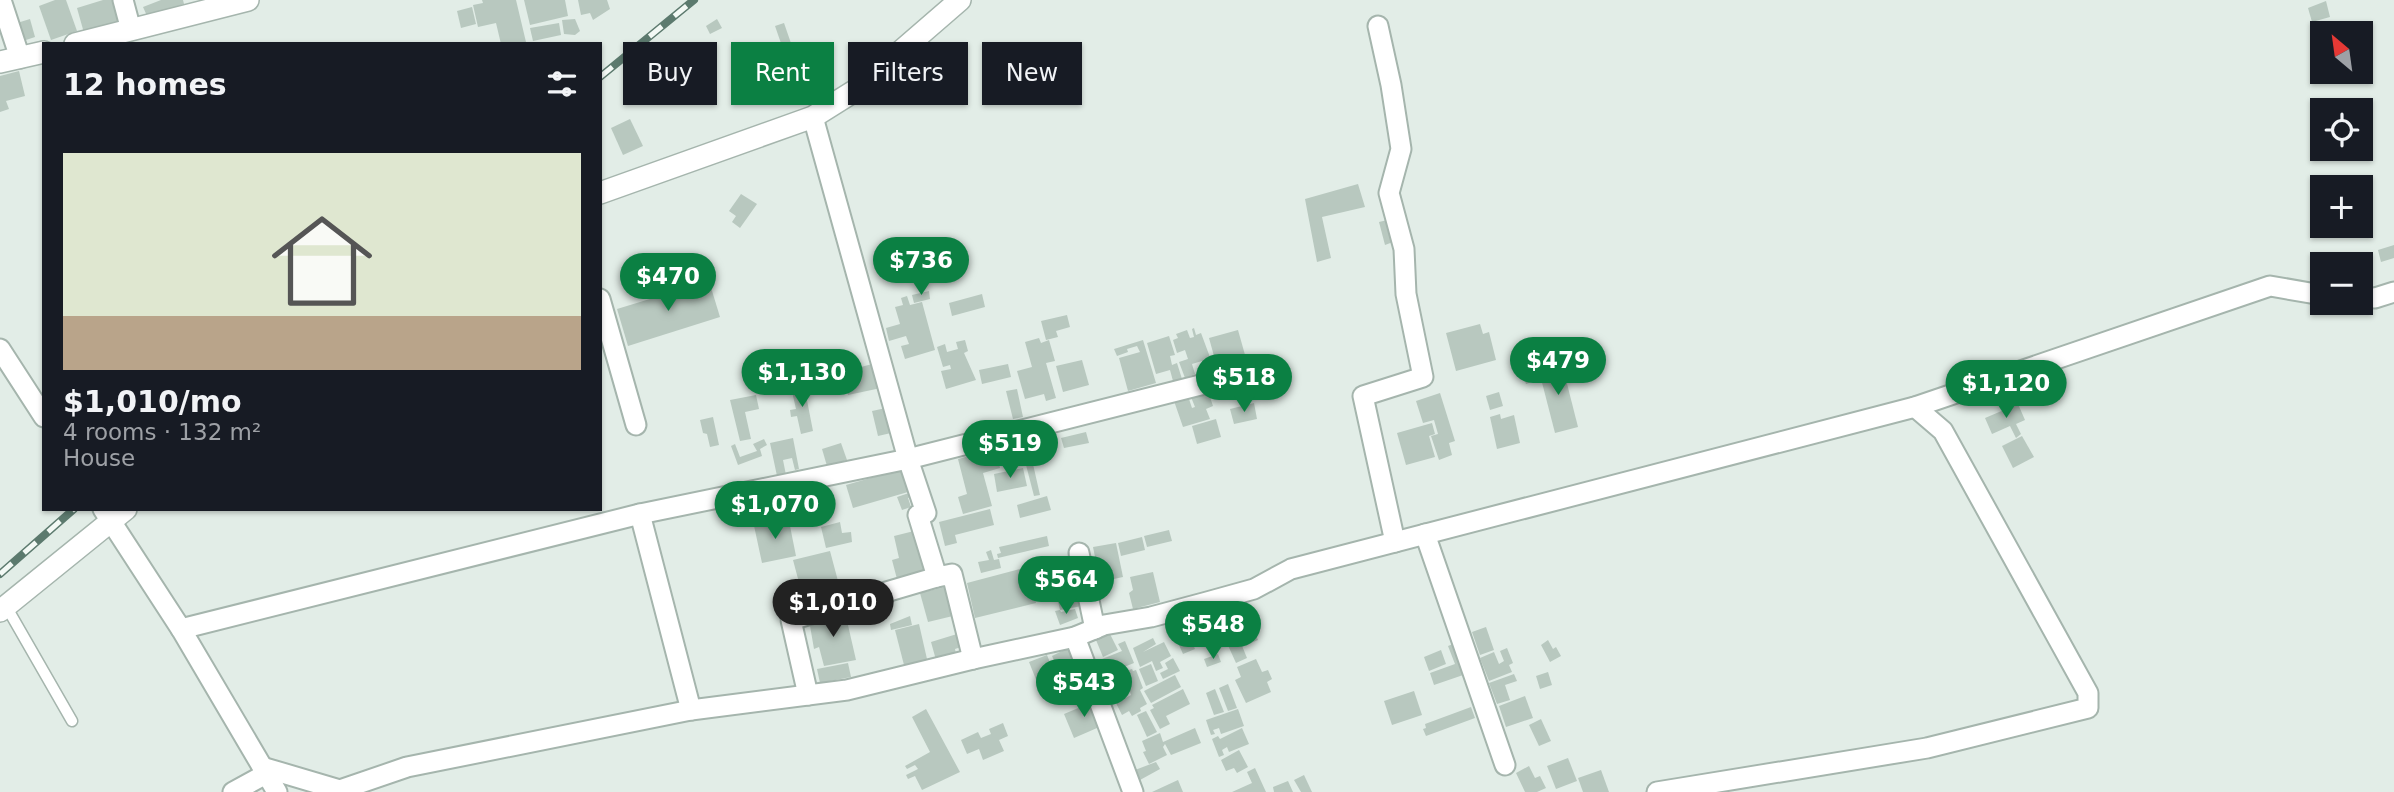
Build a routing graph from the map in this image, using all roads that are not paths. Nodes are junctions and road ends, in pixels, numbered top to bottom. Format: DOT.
graph roads {
  1 [pos="1,0"];
  2 [pos="123,0"];
  3 [pos="960,0"];
  4 [pos="241,1"];
  5 [pos="1378,26"];
  6 [pos="131,30"];
  7 [pos="83,42"];
  8 [pos="42,52"];
  9 [pos="10,60"];
  10 [pos="813,117"];
  11 [pos="602,192"];
  12 [pos="2394,292"];
  13 [pos="2310,293"];
  14 [pos="2373,298"];
  15 [pos="602,306"];
  16 [pos="0,349"];
  17 [pos="1232,377"];
  18 [pos="1915,407"];
  19 [pos="42,414"];
  20 [pos="636,425"];
  21 [pos="908,459"];
  22 [pos="113,513"];
  23 [pos="640,514"];
  24 [pos="1425,534"];
  25 [pos="1395,542"];
  26 [pos="1079,553"];
  27 [pos="937,577"];
  28 [pos="3,608"];
  29 [pos="181,629"];
  30 [pos="1095,629"];
  31 [pos="1075,637"];
  32 [pos="972,659"];
  33 [pos="808,695"];
  34 [pos="691,710"];
  35 [pos="72,721"];
  36 [pos="1505,765"];
  37 [pos="264,770"];
  38 [pos="340,791"];
  39 [pos="233,792"];
  40 [pos="277,792"];
  41 [pos="1133,792"];
  42 [pos="1657,792"];
  1 -- 9 [label="street"];
  2 -- 6 [label="street"];
  3 -- 10 [label="street"];
  4 -- 6 [label="street"];
  5 -- 25 [label="street"];
  6 -- 7 [label="street"];
  8 -- 9 [label="street"];
  10 -- 11 [label="street"];
  10 -- 21 [label="street"];
  12 -- 14 [label="street"];
  13 -- 18 [label="street"];
  15 -- 20 [label="street"];
  16 -- 19 [label="street"];
  17 -- 21 [label="street"];
  18 -- 24 [label="street"];
  18 -- 42 [label="street"];
  21 -- 23 [label="street"];
  21 -- 27 [label="street"];
  22 -- 28 [label="street"];
  22 -- 29 [label="street"];
  23 -- 29 [label="street"];
  23 -- 34 [label="street"];
  24 -- 25 [label="street"];
  24 -- 36 [label="street"];
  25 -- 30 [label="street"];
  26 -- 30 [label="street"];
  27 -- 32 [label="street"];
  27 -- 33 [label="street"];
  28 -- 35 [label="lane"];
  29 -- 37 [label="street"];
  30 -- 31 [label="street"];
  31 -- 32 [label="street"];
  31 -- 41 [label="street"];
  32 -- 33 [label="street"];
  33 -- 34 [label="street"];
  34 -- 38 [label="street"];
  37 -- 38 [label="street"];
  37 -- 39 [label="street"];
  37 -- 40 [label="street"];
}
